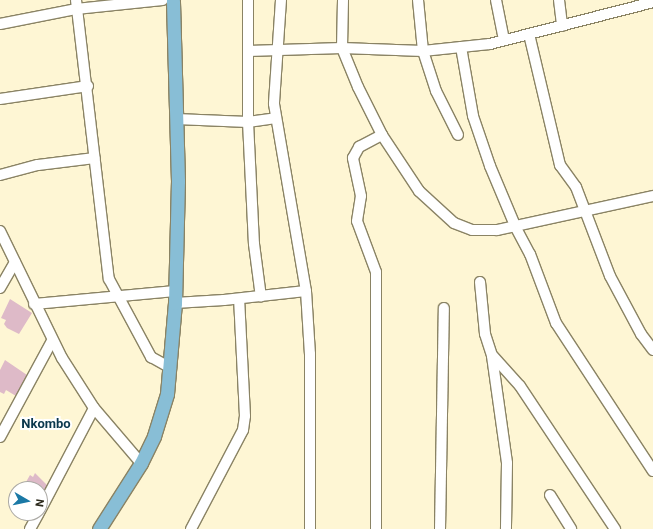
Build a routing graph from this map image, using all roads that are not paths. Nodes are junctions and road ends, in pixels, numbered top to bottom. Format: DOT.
graph roads {
  1 [pos="163,0"];
  2 [pos="173,0"];
  3 [pos="248,0"];
  4 [pos="281,0"];
  5 [pos="343,0"];
  6 [pos="418,0"];
  7 [pos="496,0"];
  8 [pos="559,0"];
  9 [pos="653,2"];
  10 [pos="76,4"];
  11 [pos="627,4"];
  12 [pos="0,24"];
  13 [pos="562,26"];
  14 [pos="529,34"];
  15 [pos="504,40"];
  16 [pos="461,47"];
  17 [pos="342,48"];
  18 [pos="278,49"];
  19 [pos="248,51"];
  20 [pos="422,51"];
  21 [pos="88,86"];
  22 [pos="0,99"];
  23 [pos="276,118"];
  24 [pos="176,119"];
  25 [pos="248,122"];
  26 [pos="382,135"];
  27 [pos="458,135"];
  28 [pos="95,158"];
  29 [pos="0,175"];
  30 [pos="652,198"];
  31 [pos="584,211"];
  32 [pos="516,228"];
  33 [pos="0,231"];
  34 [pos="14,262"];
  35 [pos="480,282"];
  36 [pos="0,288"];
  37 [pos="306,291"];
  38 [pos="117,297"];
  39 [pos="175,297"];
  40 [pos="261,297"];
  41 [pos="239,299"];
  42 [pos="34,304"];
  43 [pos="444,308"];
  44 [pos="52,342"];
  45 [pos="653,350"];
  46 [pos="492,356"];
  47 [pos="171,368"];
  48 [pos="94,408"];
  49 [pos="0,437"];
  50 [pos="140,463"];
  51 [pos="653,471"];
  52 [pos="48,495"];
  53 [pos="550,495"];
  54 [pos="99,529"];
  55 [pos="191,529"];
  56 [pos="310,529"];
  57 [pos="376,529"];
  58 [pos="440,529"];
  59 [pos="506,529"];
  60 [pos="571,529"];
  61 [pos="615,529"];
  1 -- 10 [label="street"];
  2 -- 24 [label="main road"];
  3 -- 19 [label="street"];
  4 -- 18 [label="street"];
  5 -- 17 [label="street"];
  6 -- 20 [label="street"];
  7 -- 15 [label="street"];
  8 -- 13 [label="street"];
  9 -- 11 [label="street"];
  10 -- 12 [label="street"];
  10 -- 21 [label="street"];
  11 -- 13 [label="street"];
  13 -- 14 [label="street"];
  14 -- 15 [label="street"];
  14 -- 31 [label="street"];
  15 -- 16 [label="street"];
  16 -- 20 [label="street"];
  16 -- 32 [label="street"];
  17 -- 18 [label="street"];
  17 -- 20 [label="street"];
  17 -- 26 [label="street"];
  18 -- 19 [label="street"];
  18 -- 23 [label="street"];
  19 -- 25 [label="street"];
  20 -- 27 [label="street"];
  21 -- 22 [label="street"];
  21 -- 28 [label="street"];
  23 -- 25 [label="street"];
  23 -- 37 [label="street"];
  24 -- 25 [label="street"];
  24 -- 39 [label="main road"];
  25 -- 40 [label="street"];
  26 -- 32 [label="street"];
  26 -- 57 [label="street"];
  28 -- 29 [label="street"];
  28 -- 38 [label="street"];
  30 -- 31 [label="street"];
  31 -- 32 [label="street"];
  31 -- 45 [label="street"];
  32 -- 51 [label="street"];
  33 -- 34 [label="street"];
  34 -- 36 [label="street"];
  34 -- 42 [label="street"];
  35 -- 46 [label="street"];
  37 -- 40 [label="street"];
  37 -- 56 [label="street"];
  38 -- 39 [label="street"];
  38 -- 42 [label="street"];
  38 -- 47 [label="street"];
  39 -- 41 [label="street"];
  39 -- 47 [label="main road"];
  40 -- 41 [label="street"];
  41 -- 55 [label="street"];
  42 -- 44 [label="street"];
  43 -- 58 [label="street"];
  44 -- 48 [label="street"];
  44 -- 49 [label="street"];
  46 -- 59 [label="street"];
  46 -- 61 [label="street"];
  47 -- 50 [label="main road"];
  48 -- 50 [label="street"];
  48 -- 52 [label="street"];
  50 -- 54 [label="main road"];
  53 -- 60 [label="street"];
}
